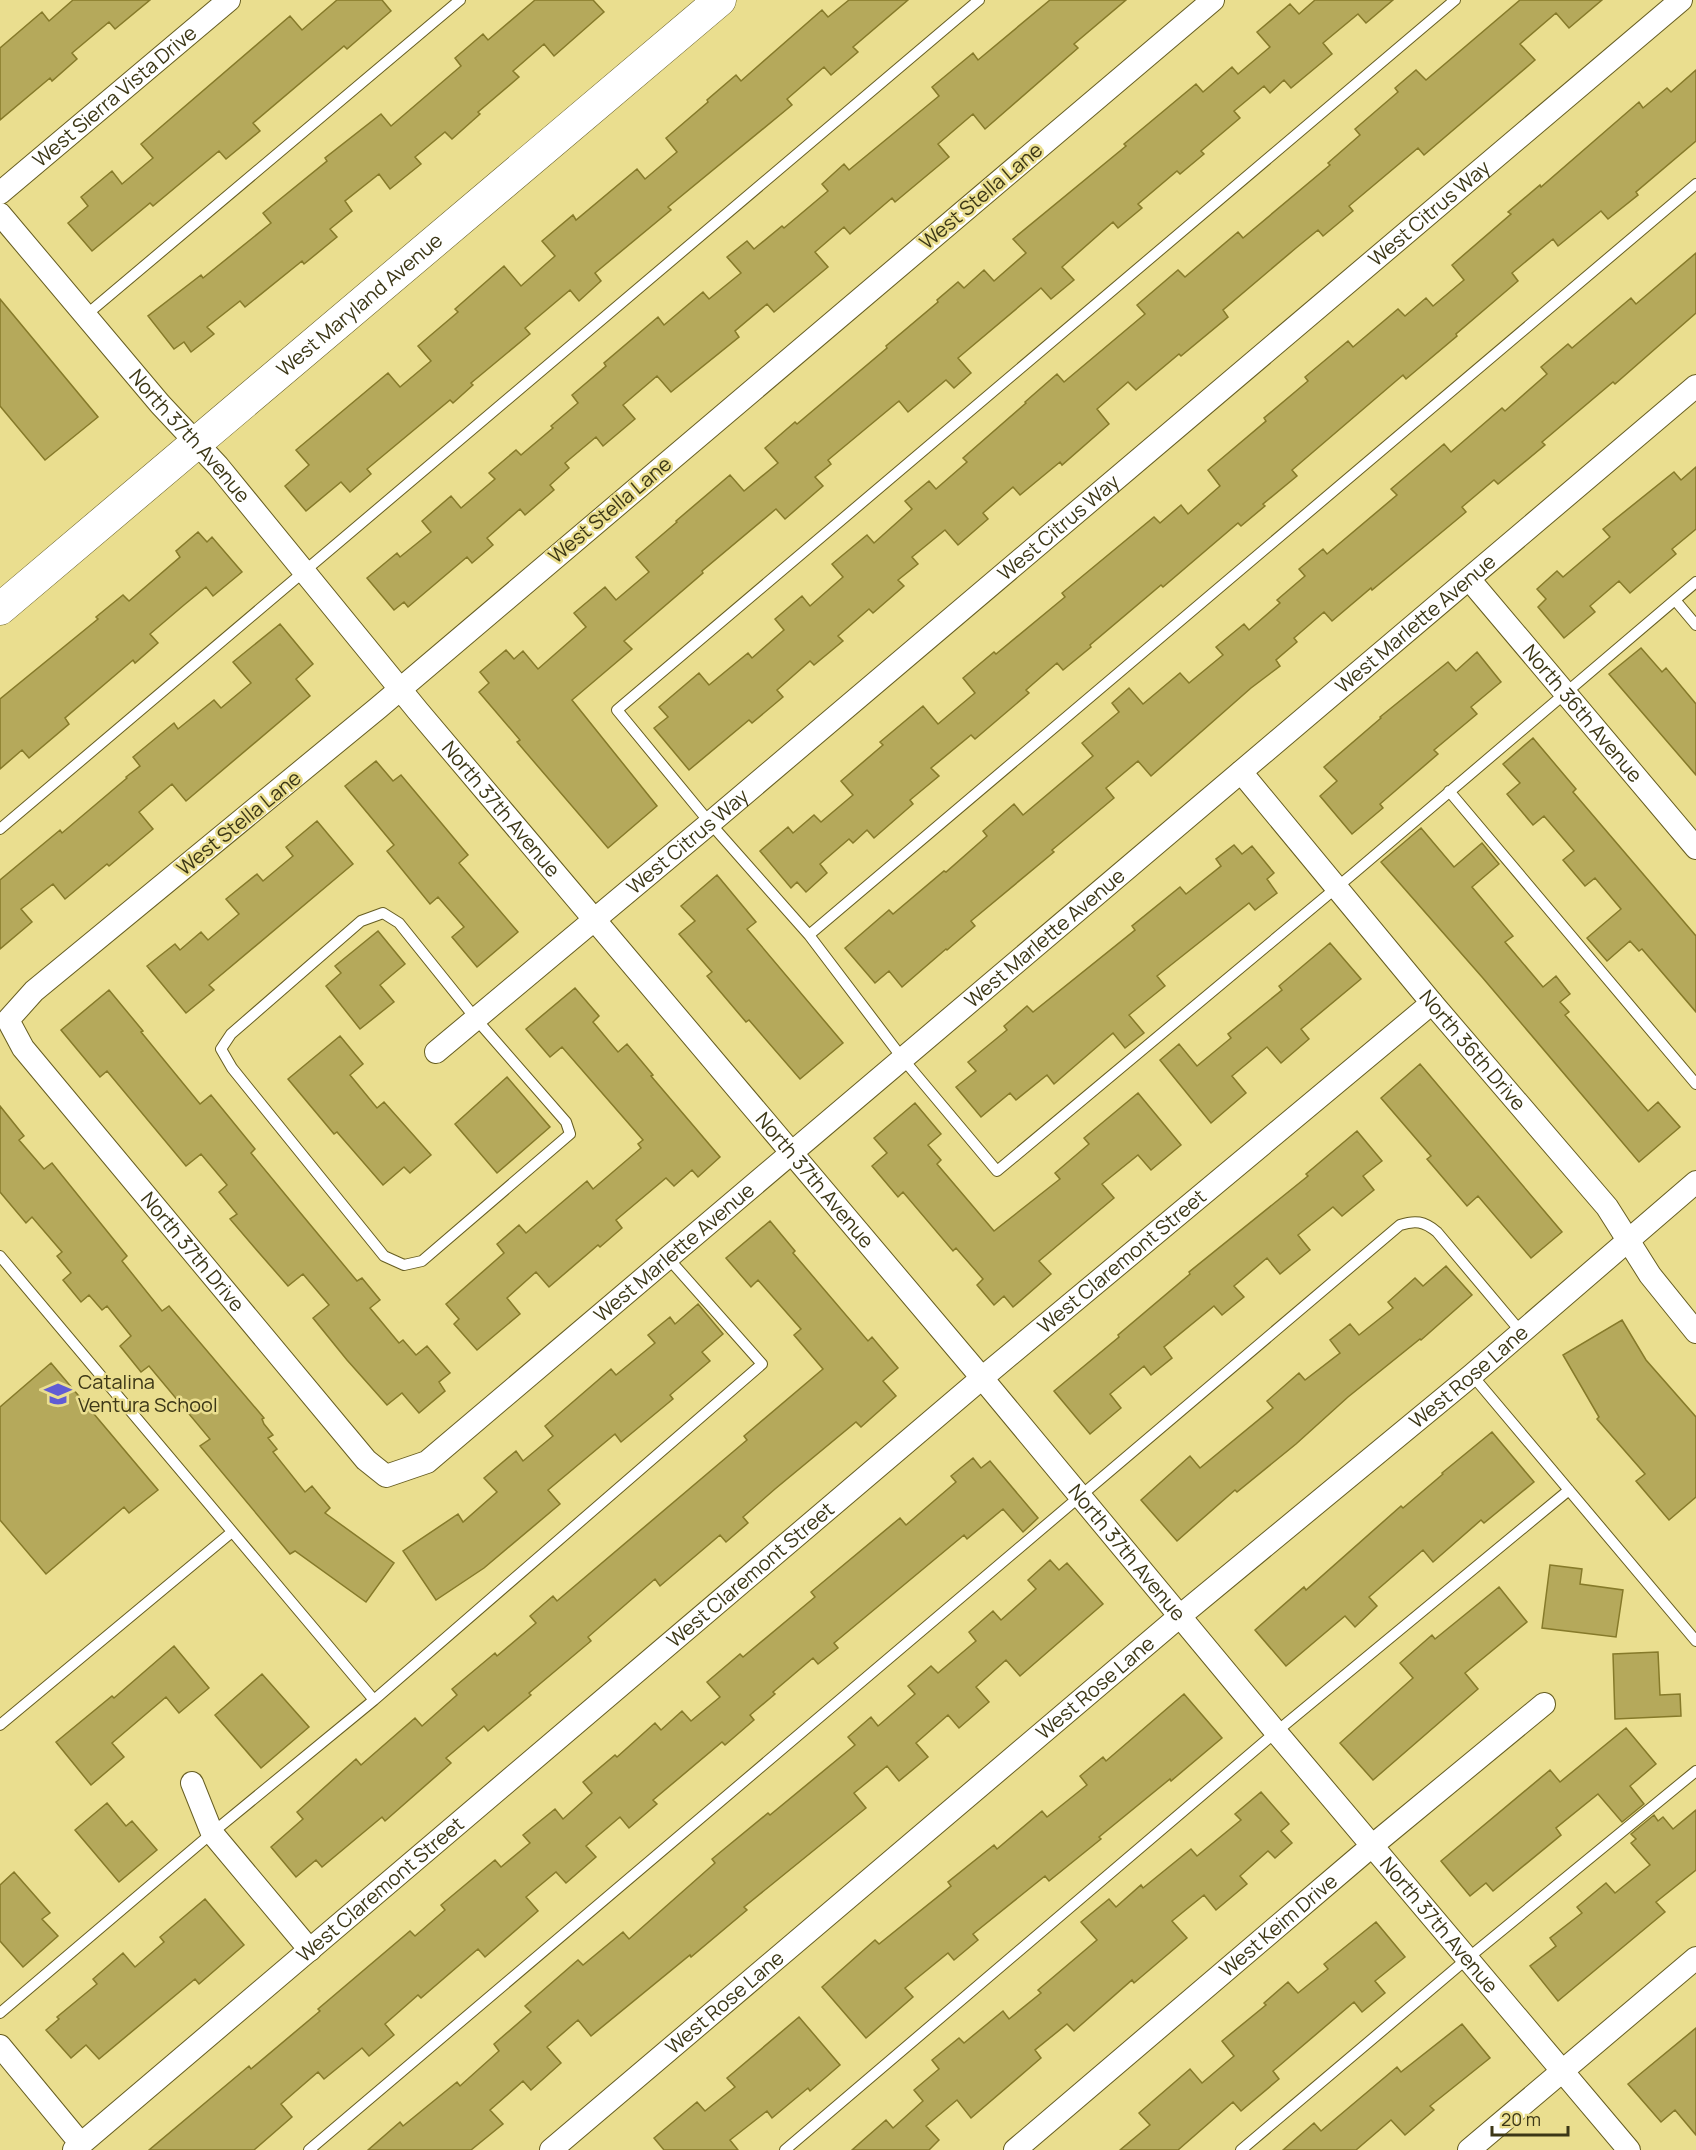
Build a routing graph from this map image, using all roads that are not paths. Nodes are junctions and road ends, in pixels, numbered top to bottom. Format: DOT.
graph roads {
  1 [pos="229,0"];
  2 [pos="460,0"];
  3 [pos="720,0"];
  4 [pos="979,0"];
  5 [pos="1213,0"];
  6 [pos="1455,0"];
  7 [pos="1681,0"];
  8 [pos="1696,184"];
  9 [pos="0,193"];
  10 [pos="0,214"];
  11 [pos="86,315"];
  12 [pos="1696,388"];
  13 [pos="196,443"];
  14 [pos="303,572"];
  15 [pos="1469,579"];
  16 [pos="1696,582"];
  17 [pos="1675,600"];
  18 [pos="0,609"];
  19 [pos="1696,626"];
  20 [pos="400,688"];
  21 [pos="1566,694"];
  22 [pos="1241,772"];
  23 [pos="1449,792"];
  24 [pos="710,823"];
  25 [pos="0,829"];
  26 [pos="1696,848"];
  27 [pos="1337,888"];
  28 [pos="596,918"];
  29 [pos="808,935"];
  30 [pos="1432,1004"];
  31 [pos="476,1019"];
  32 [pos="8,1020"];
  33 [pos="436,1052"];
  34 [pos="903,1059"];
  35 [pos="1696,1084"];
  36 [pos="792,1153"];
  37 [pos="1696,1182"];
  38 [pos="1628,1240"];
  39 [pos="0,1256"];
  40 [pos="668,1258"];
  41 [pos="1521,1332"];
  42 [pos="1696,1332"];
  43 [pos="1472,1375"];
  44 [pos="982,1378"];
  45 [pos="386,1476"];
  46 [pos="1569,1490"];
  47 [pos="1081,1497"];
  48 [pos="232,1532"];
  49 [pos="1180,1616"];
  50 [pos="1696,1641"];
  51 [pos="374,1700"];
  52 [pos="1544,1704"];
  53 [pos="0,1725"];
  54 [pos="1276,1732"];
  55 [pos="1696,1771"];
  56 [pos="192,1783"];
  57 [pos="212,1833"];
  58 [pos="1373,1845"];
  59 [pos="310,1950"];
  60 [pos="1468,1958"];
  61 [pos="1696,1958"];
  62 [pos="0,2013"];
  63 [pos="0,2046"];
  64 [pos="1563,2071"];
  65 [pos="78,2147"];
  66 [pos="309,2150"];
  67 [pos="550,2150"];
  68 [pos="784,2150"];
  69 [pos="1015,2150"];
  70 [pos="1241,2150"];
  71 [pos="1469,2150"];
  72 [pos="1629,2150"];
  1 -- 9 [label="street, West Sierra Vista Drive"];
  2 -- 11 [label="lane"];
  3 -- 13 [label="street, West Maryland Avenue"];
  4 -- 14 [label="lane"];
  5 -- 20 [label="street, West Stella Lane"];
  6 -- 24 [label="lane"];
  7 -- 24 [label="street, West Citrus Way"];
  8 -- 29 [label="lane"];
  10 -- 11 [label="street, North 37th Avenue"];
  11 -- 13 [label="street, North 37th Avenue"];
  12 -- 15 [label="street, West Marlette Avenue"];
  13 -- 14 [label="street, North 37th Avenue"];
  13 -- 18 [label="street, West Maryland Avenue"];
  14 -- 20 [label="street, North 37th Avenue"];
  14 -- 25 [label="lane"];
  15 -- 21 [label="street, North 36th Avenue"];
  15 -- 22 [label="street, West Marlette Avenue"];
  16 -- 17 [label="lane"];
  17 -- 19 [label="lane"];
  17 -- 21 [label="lane"];
  20 -- 28 [label="street, North 37th Avenue"];
  20 -- 32 [label="street, West Stella Lane"];
  21 -- 23 [label="lane"];
  21 -- 26 [label="street, North 36th Avenue"];
  22 -- 27 [label="street, North 36th Drive"];
  22 -- 34 [label="street, West Marlette Avenue"];
  23 -- 27 [label="lane"];
  23 -- 35 [label="lane"];
  24 -- 28 [label="street, West Citrus Way"];
  24 -- 29 [label="lane"];
  27 -- 30 [label="street, North 36th Drive"];
  27 -- 34 [label="lane"];
  28 -- 31 [label="street, West Citrus Way"];
  28 -- 36 [label="street, North 37th Avenue"];
  29 -- 34 [label="lane"];
  30 -- 38 [label="street, North 36th Drive"];
  30 -- 44 [label="street, West Claremont Street"];
  31 -- 31 [label="lane"];
  31 -- 33 [label="street, West Citrus Way"];
  32 -- 45 [label="street, North 37th Drive"];
  34 -- 36 [label="street, West Marlette Avenue"];
  36 -- 40 [label="street, West Marlette Avenue"];
  36 -- 44 [label="street, North 37th Avenue"];
  37 -- 38 [label="street, West Rose Lane"];
  38 -- 41 [label="street, West Rose Lane"];
  38 -- 42 [label="street, North 36th Drive"];
  39 -- 48 [label="lane"];
  40 -- 45 [label="street, West Marlette Avenue"];
  40 -- 51 [label="lane"];
  41 -- 43 [label="street, West Rose Lane"];
  41 -- 47 [label="lane"];
  43 -- 46 [label="lane"];
  43 -- 49 [label="street, West Rose Lane"];
  44 -- 47 [label="street, North 37th Avenue"];
  44 -- 59 [label="street, West Claremont Street"];
  46 -- 50 [label="lane"];
  46 -- 54 [label="lane"];
  47 -- 49 [label="street, North 37th Avenue"];
  47 -- 66 [label="lane"];
  48 -- 51 [label="lane"];
  48 -- 53 [label="lane"];
  49 -- 54 [label="street, North 37th Avenue"];
  49 -- 67 [label="street, West Rose Lane"];
  51 -- 57 [label="lane"];
  52 -- 58 [label="street, West Keim Drive"];
  54 -- 58 [label="street, North 37th Avenue"];
  54 -- 68 [label="lane"];
  55 -- 60 [label="lane"];
  56 -- 57 [label="street"];
  57 -- 59 [label="street"];
  57 -- 62 [label="lane"];
  58 -- 60 [label="street, North 37th Avenue"];
  58 -- 69 [label="street, West Keim Drive"];
  59 -- 65 [label="street, West Claremont Street"];
  60 -- 64 [label="street, North 37th Avenue"];
  60 -- 70 [label="lane"];
  61 -- 64 [label="street"];
  63 -- 65 [label="street"];
  64 -- 71 [label="street"];
  64 -- 72 [label="street, North 37th Avenue"];
}
